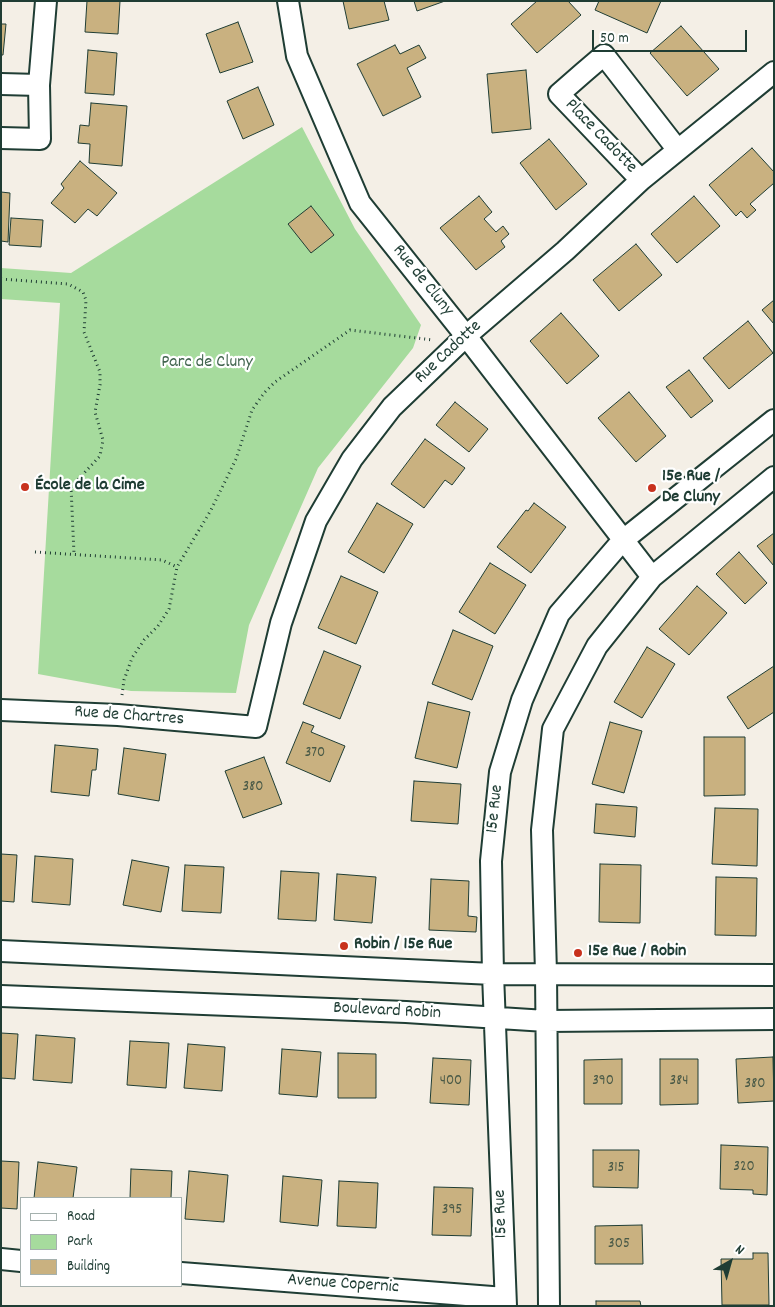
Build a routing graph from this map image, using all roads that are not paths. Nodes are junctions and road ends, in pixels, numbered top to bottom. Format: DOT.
graph roads {
  1 [pos="46,1"];
  2 [pos="288,1"];
  3 [pos="774,72"];
  4 [pos="1,84"];
  5 [pos="39,85"];
  6 [pos="1,138"];
  7 [pos="677,149"];
  8 [pos="640,180"];
  9 [pos="466,336"];
  10 [pos="774,420"];
  11 [pos="774,477"];
  12 [pos="622,541"];
  13 [pos="652,577"];
  14 [pos="1,710"];
  15 [pos="256,727"];
  16 [pos="1,952"];
  17 [pos="546,973"];
  18 [pos="493,974"];
  19 [pos="774,975"];
  20 [pos="1,996"];
  21 [pos="495,1017"];
  22 [pos="774,1019"];
  23 [pos="546,1021"];
  24 [pos="1,1259"];
  25 [pos="20,1261"];
  26 [pos="182,1273"];
  27 [pos="505,1302"];
  28 [pos="549,1306"];
  1 -- 5 [label="street"];
  2 -- 9 [label="street, Rue de Cluny"];
  3 -- 7 [label="street, Rue Cadotte"];
  4 -- 5 [label="street"];
  5 -- 6 [label="street"];
  7 -- 8 [label="street, Rue Cadotte"];
  7 -- 8 [label="street, Place Cadotte"];
  8 -- 9 [label="street, Rue Cadotte"];
  9 -- 12 [label="street, Rue de Cluny"];
  9 -- 15 [label="street, Rue Cadotte"];
  10 -- 12 [label="street, 15e Rue"];
  11 -- 13 [label="street"];
  12 -- 13 [label="street, Rue de Cluny"];
  12 -- 18 [label="street, 15e Rue"];
  13 -- 17 [label="street"];
  14 -- 15 [label="street, Rue de Chartres"];
  16 -- 18 [label="street"];
  17 -- 18 [label="street"];
  17 -- 19 [label="street"];
  17 -- 23 [label="street"];
  18 -- 21 [label="street, 15e Rue"];
  20 -- 21 [label="street, Boulevard Robin"];
  21 -- 23 [label="street, Boulevard Robin"];
  21 -- 27 [label="street, 15e Rue"];
  22 -- 23 [label="street, Boulevard Robin"];
  23 -- 28 [label="street"];
  24 -- 25 [label="street"];
  26 -- 27 [label="street, Avenue Copernic"];
}
